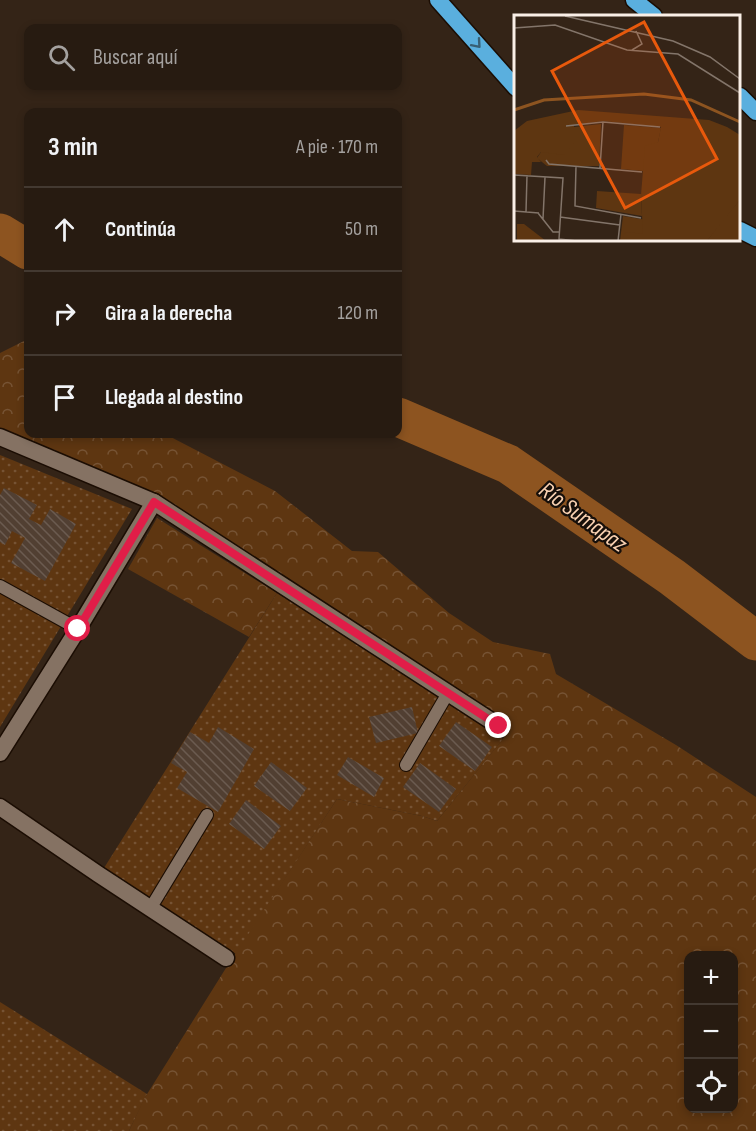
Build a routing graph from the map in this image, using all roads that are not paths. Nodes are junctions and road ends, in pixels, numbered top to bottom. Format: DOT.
graph roads {
  1 [pos="438,0"];
  2 [pos="634,0"];
  3 [pos="653,15"];
  4 [pos="514,86"];
  5 [pos="741,97"];
  6 [pos="756,112"];
  7 [pos="741,230"];
  8 [pos="756,238"];
  9 [pos="0,437"];
  10 [pos="154,502"];
  11 [pos="0,586"];
  12 [pos="78,629"];
  13 [pos="448,693"];
  14 [pos="499,726"];
  15 [pos="0,753"];
  16 [pos="406,765"];
  17 [pos="0,807"];
  18 [pos="207,815"];
  19 [pos="150,909"];
  20 [pos="226,958"];
  1 -- 4 [label="highway, one-way"];
  2 -- 3 [label="highway"];
  5 -- 6 [label="highway"];
  7 -- 8 [label="highway"];
  9 -- 10 [label="street"];
  10 -- 12 [label="street"];
  10 -- 13 [label="street"];
  11 -- 12 [label="lane"];
  12 -- 15 [label="street"];
  13 -- 14 [label="street"];
  13 -- 16 [label="lane"];
  17 -- 19 [label="street"];
  18 -- 19 [label="lane"];
  19 -- 20 [label="street"];
}
